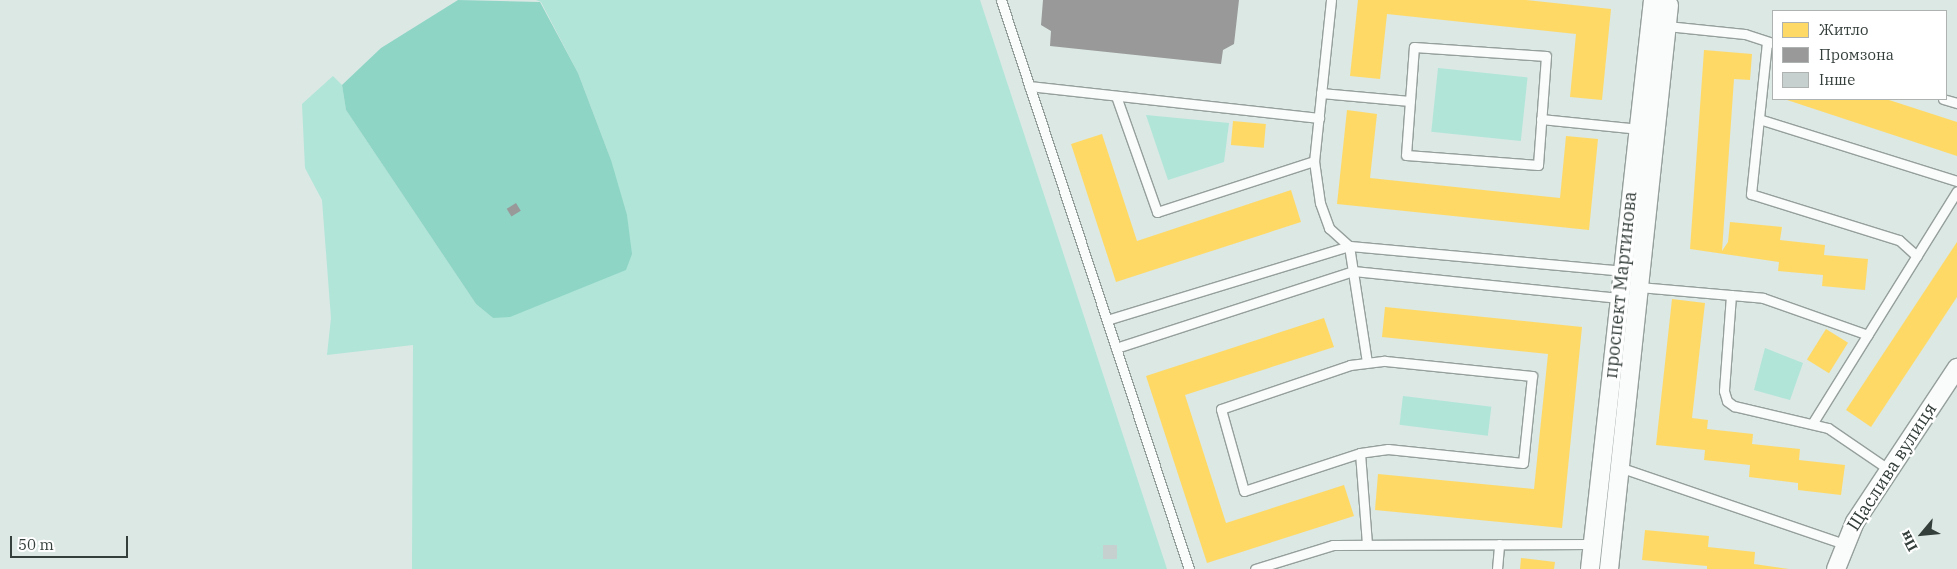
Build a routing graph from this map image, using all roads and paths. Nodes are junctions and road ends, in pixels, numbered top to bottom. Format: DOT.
graph roads {
  1 [pos="1001,0"];
  2 [pos="1331,0"];
  3 [pos="1661,2"];
  4 [pos="1667,26"];
  5 [pos="1770,43"];
  6 [pos="1029,86"];
  7 [pos="1322,93"];
  8 [pos="1116,96"];
  9 [pos="1410,101"];
  10 [pos="1319,118"];
  11 [pos="1541,119"];
  12 [pos="1759,119"];
  13 [pos="1639,129"];
  14 [pos="1314,162"];
  15 [pos="1957,181"];
  16 [pos="1957,191"];
  17 [pos="1349,246"];
  18 [pos="1917,256"];
  19 [pos="1353,271"];
  20 [pos="1626,286"];
  21 [pos="1731,295"];
  22 [pos="1107,320"];
  23 [pos="1868,335"];
  24 [pos="1116,348"];
  25 [pos="1367,362"];
  26 [pos="1957,368"];
  27 [pos="1812,424"];
  28 [pos="1360,453"];
  29 [pos="1601,460"];
  30 [pos="1619,467"];
  31 [pos="1888,469"];
  32 [pos="1367,543"];
  33 [pos="1499,544"];
  34 [pos="1592,544"];
  35 [pos="1844,544"];
  36 [pos="1274,566"];
  37 [pos="1613,568"];
  38 [pos="1189,569"];
  39 [pos="1256,569"];
  40 [pos="1496,569"];
  41 [pos="1590,569"];
  42 [pos="1836,569"];
  1 -- 6 [label="lane"];
  2 -- 7 [label="lane"];
  3 -- 4 [label="street, проспект Мартинова"];
  3 -- 13 [label="street, проспект Мартинова"];
  4 -- 5 [label="lane"];
  4 -- 20 [label="street, проспект Мартинова"];
  5 -- 12 [label="lane"];
  6 -- 8 [label="lane"];
  6 -- 22 [label="lane"];
  7 -- 9 [label="lane"];
  7 -- 10 [label="lane"];
  8 -- 10 [label="lane"];
  8 -- 14 [label="lane"];
  9 -- 11 [label="lane"];
  9 -- 11 [label="lane"];
  10 -- 14 [label="lane"];
  11 -- 13 [label="lane"];
  12 -- 15 [label="lane"];
  12 -- 18 [label="lane"];
  13 -- 20 [label="street, проспект Мартинова"];
  14 -- 17 [label="lane"];
  16 -- 18 [label="lane"];
  17 -- 19 [label="lane"];
  17 -- 20 [label="lane"];
  17 -- 22 [label="lane"];
  18 -- 23 [label="lane"];
  19 -- 20 [label="lane"];
  19 -- 24 [label="lane"];
  19 -- 25 [label="lane"];
  20 -- 21 [label="lane"];
  20 -- 29 [label="street, проспект Мартинова"];
  20 -- 30 [label="street, проспект Мартинова"];
  21 -- 23 [label="lane"];
  21 -- 27 [label="lane"];
  22 -- 24 [label="lane"];
  23 -- 27 [label="lane"];
  24 -- 38 [label="lane"];
  25 -- 28 [label="lane"];
  25 -- 28 [label="lane"];
  26 -- 31 [label="street, Щаслива вулиця"];
  27 -- 31 [label="lane"];
  28 -- 32 [label="lane"];
  29 -- 30 [label="street"];
  29 -- 34 [label="street, проспект Мартинова"];
  30 -- 35 [label="lane"];
  30 -- 37 [label="street, проспект Мартинова"];
  31 -- 35 [label="street, Щаслива вулиця"];
  32 -- 33 [label="lane"];
  32 -- 36 [label="lane"];
  33 -- 34 [label="lane"];
  33 -- 40 [label="lane"];
  34 -- 41 [label="street, проспект Мартинова"];
  35 -- 42 [label="street, Щаслива вулиця"];
  36 -- 39 [label="lane"];
}
